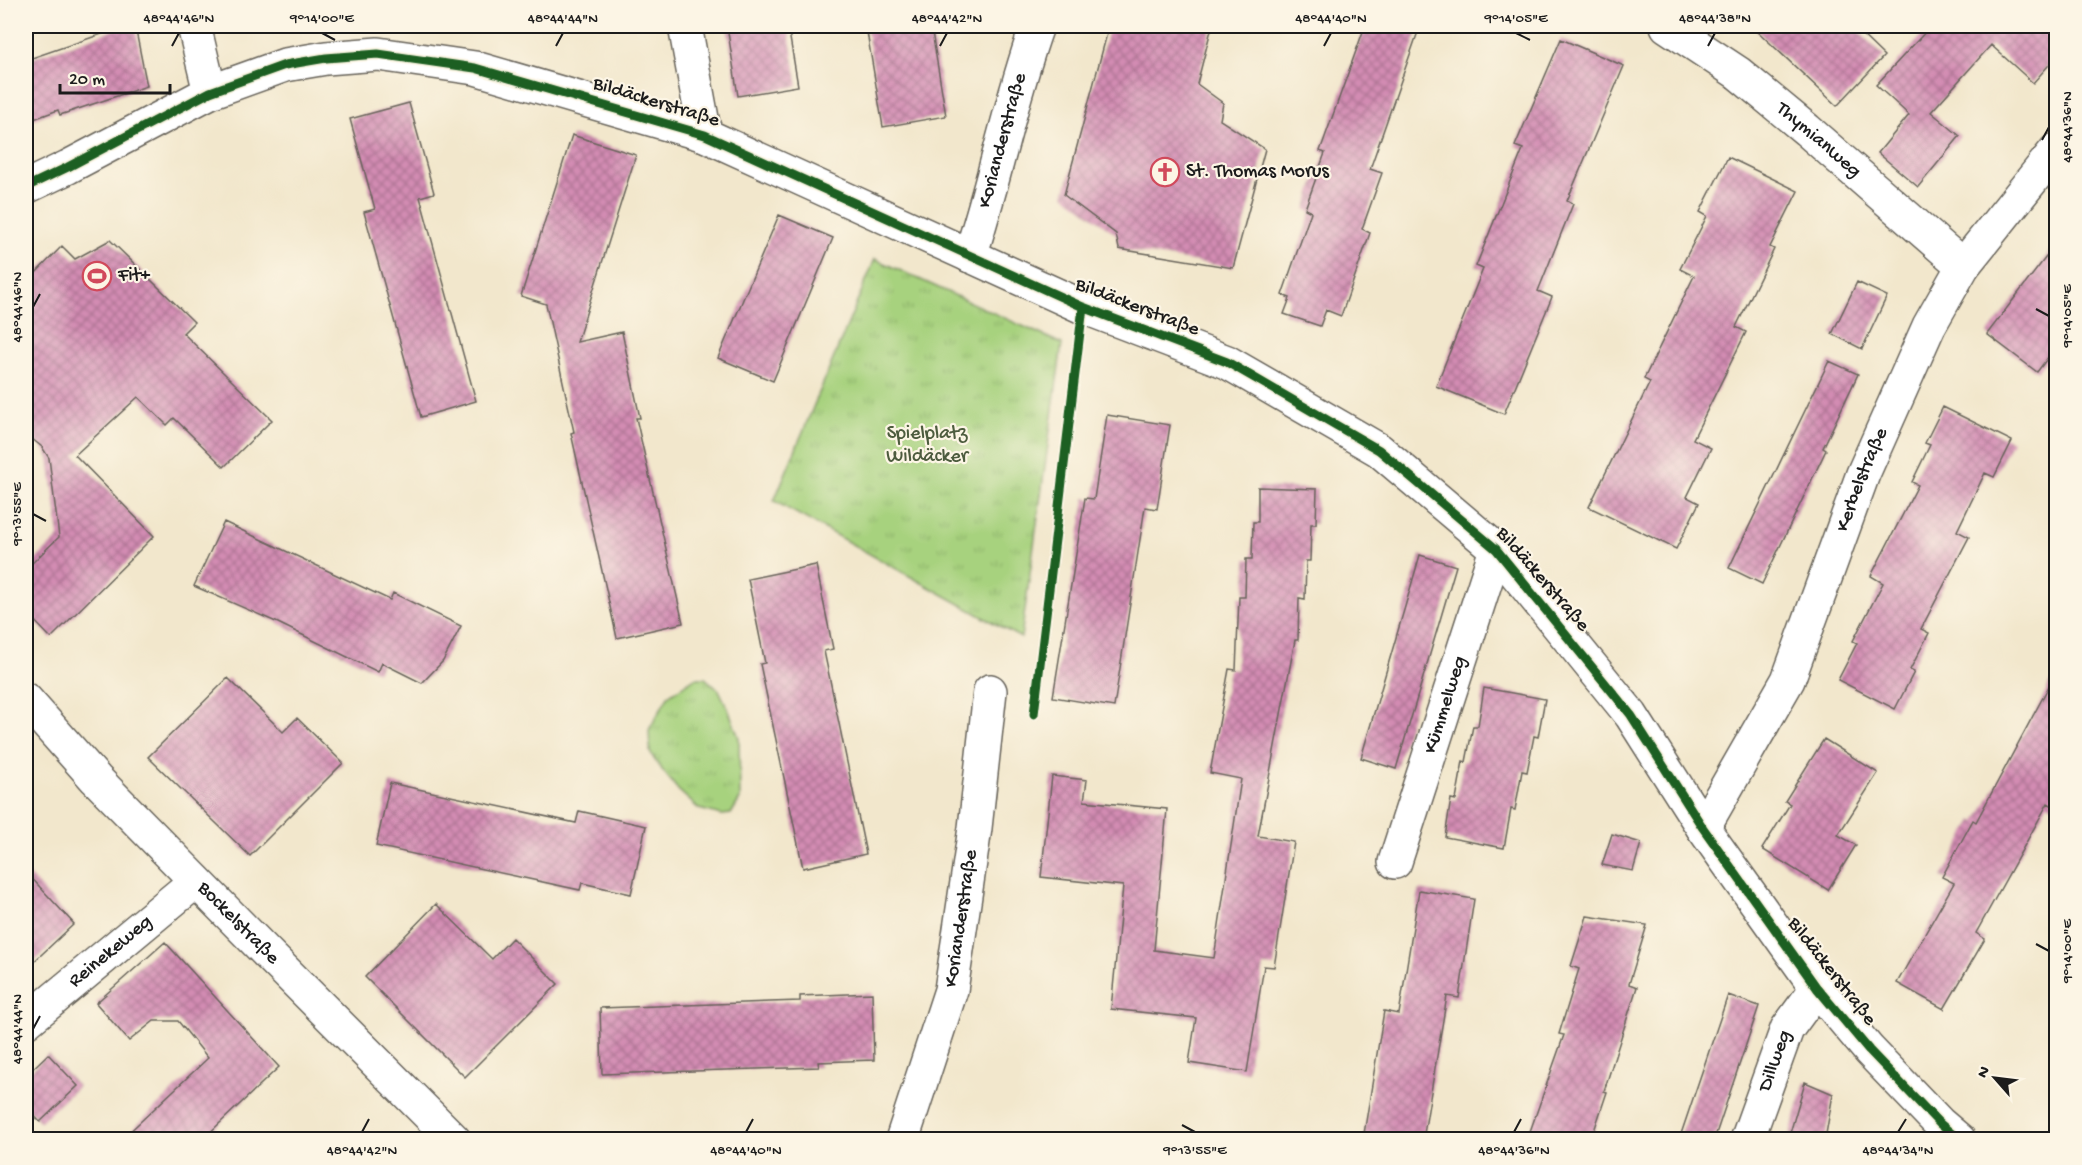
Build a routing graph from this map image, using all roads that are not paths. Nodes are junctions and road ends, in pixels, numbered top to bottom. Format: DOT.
graph roads {
  1 [pos="194,26"];
  2 [pos="685,26"];
  3 [pos="1037,26"];
  4 [pos="1667,26"];
  5 [pos="210,92"];
  6 [pos="705,135"];
  7 [pos="2056,150"];
  8 [pos="26,187"];
  9 [pos="970,256"];
  10 [pos="1963,266"];
  11 [pos="1496,549"];
  12 [pos="990,691"];
  13 [pos="26,700"];
  14 [pos="1703,828"];
  15 [pos="1395,862"];
  16 [pos="196,881"];
  17 [pos="1817,988"];
  18 [pos="26,1022"];
  19 [pos="454,1140"];
  20 [pos="902,1140"];
  21 [pos="1747,1140"];
  22 [pos="1959,1140"];
  1 -- 5 [label="street"];
  2 -- 6 [label="street"];
  3 -- 9 [label="street, Korianderstraße"];
  4 -- 10 [label="street, Thymianweg"];
  5 -- 6 [label="street, Bildäckerstraße"];
  5 -- 8 [label="street, Bildäckerstraße"];
  6 -- 9 [label="street, Bildäckerstraße"];
  7 -- 10 [label="street, Kerbelstraße"];
  9 -- 11 [label="street, Bildäckerstraße"];
  10 -- 14 [label="street, Kerbelstraße"];
  11 -- 14 [label="street, Bildäckerstraße"];
  11 -- 15 [label="street, Kümmelweg"];
  12 -- 20 [label="street, Korianderstraße"];
  13 -- 16 [label="street, Bockelstraße"];
  14 -- 17 [label="street, Bildäckerstraße"];
  16 -- 18 [label="street, Reinekeweg"];
  16 -- 19 [label="street, Bockelstraße"];
  17 -- 21 [label="street, Dillweg"];
  17 -- 22 [label="street, Bildäckerstraße"];
}
